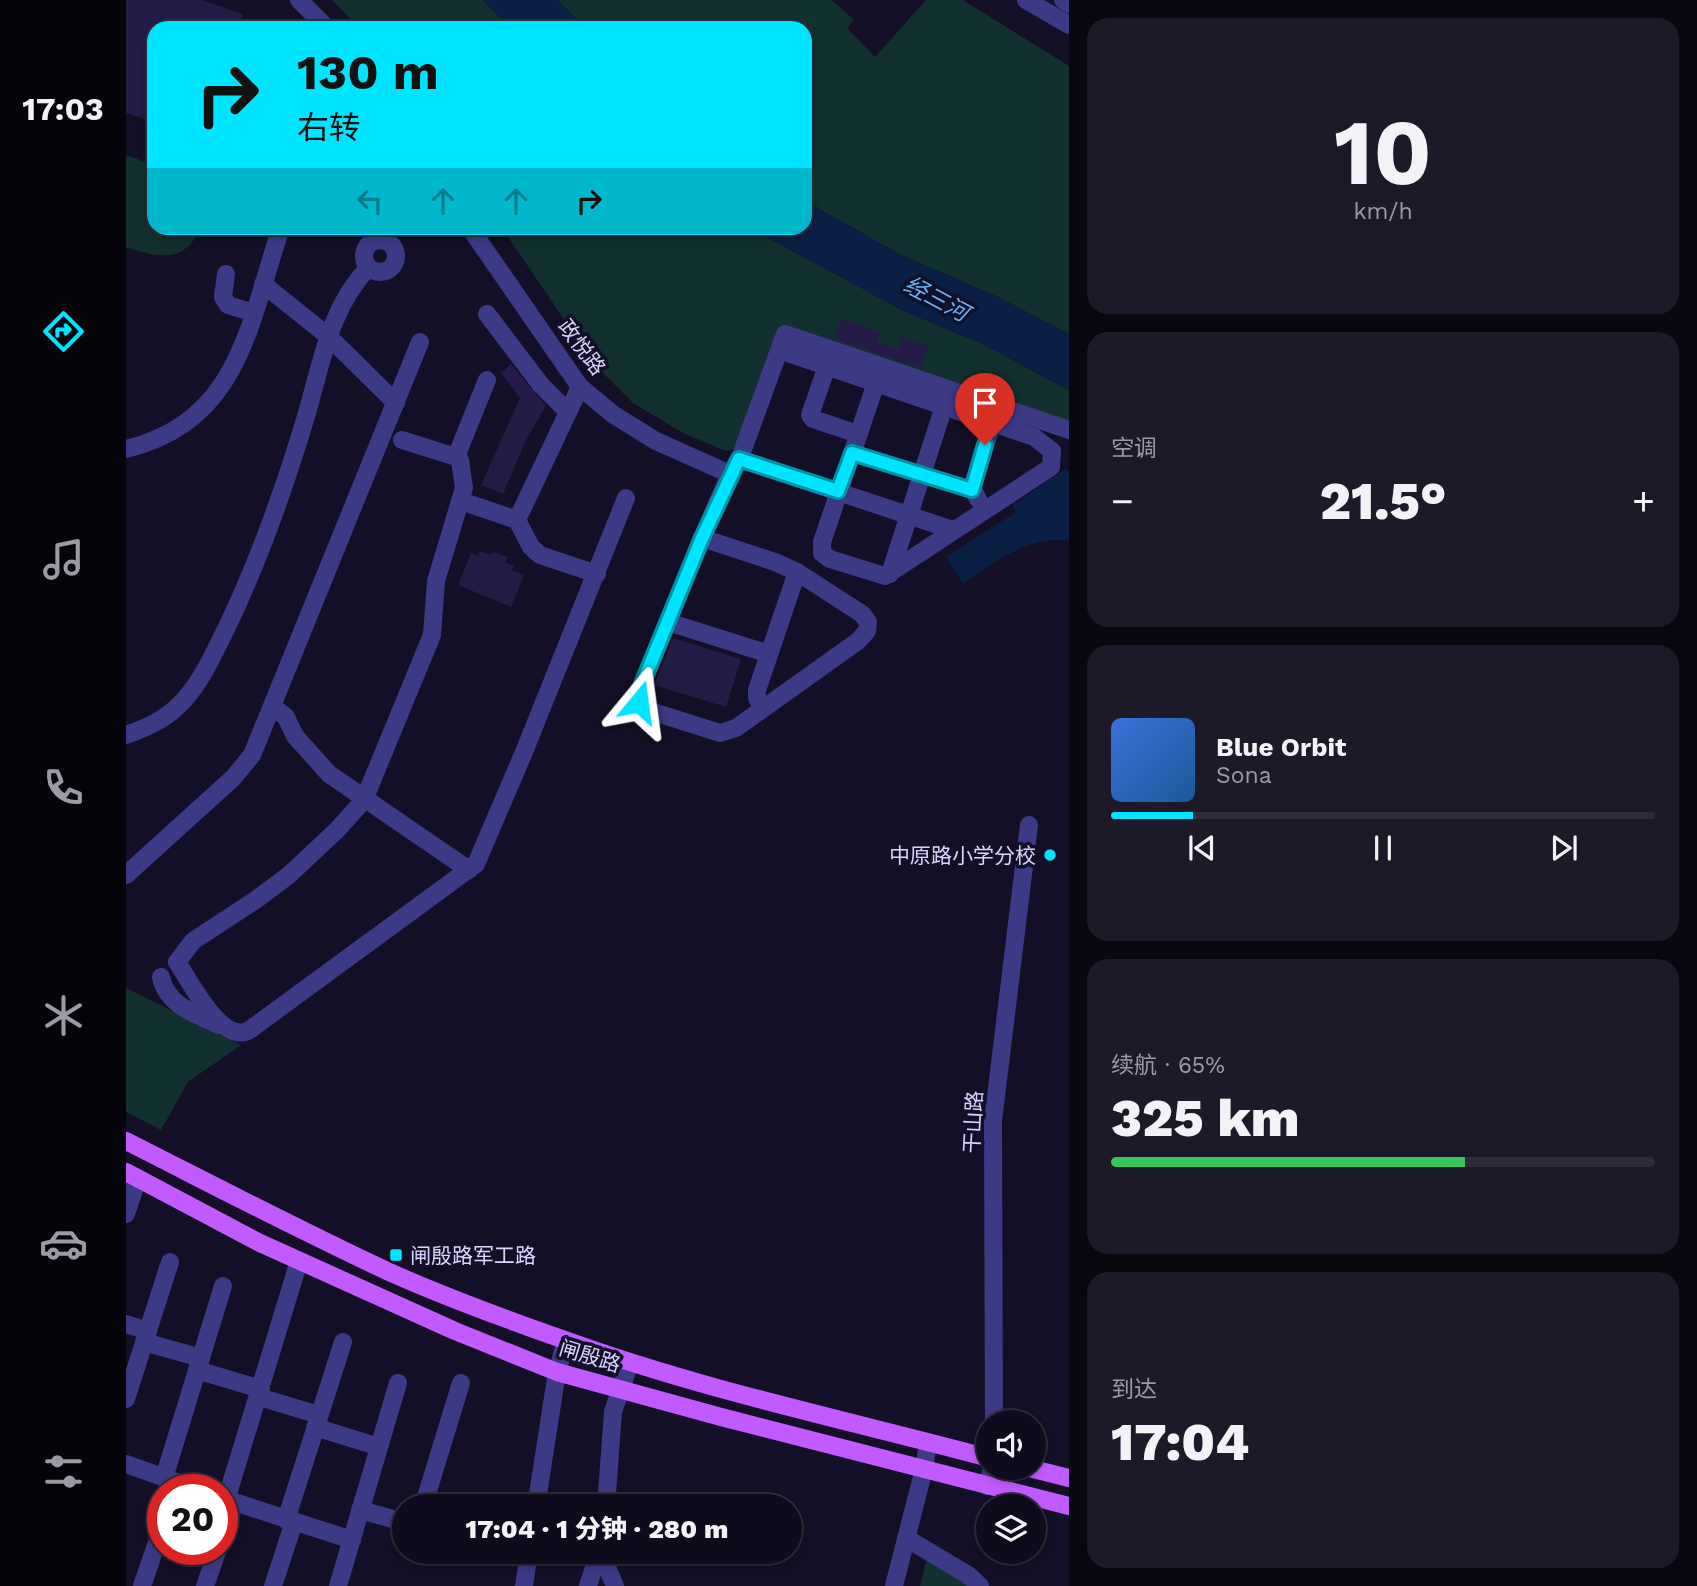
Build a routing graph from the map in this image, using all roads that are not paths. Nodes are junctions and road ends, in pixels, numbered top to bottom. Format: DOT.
graph roads {
  1 [pos="299,0"];
  2 [pos="1026,0"];
  3 [pos="1063,0"];
  4 [pos="1069,4"];
  5 [pos="320,21"];
  6 [pos="1069,25"];
  7 [pos="279,235"];
  8 [pos="475,235"];
  9 [pos="368,268"];
  10 [pos="226,274"];
  11 [pos="263,284"];
  12 [pos="254,313"];
  13 [pos="487,314"];
  14 [pos="328,336"];
  15 [pos="420,342"];
  16 [pos="788,353"];
  17 [pos="827,366"];
  18 [pos="487,380"];
  19 [pos="876,383"];
  20 [pos="580,387"];
  21 [pos="396,403"];
  22 [pos="944,406"];
  23 [pos="568,412"];
  24 [pos="992,423"];
  25 [pos="1069,430"];
  26 [pos="858,434"];
  27 [pos="402,440"];
  28 [pos="126,449"];
  29 [pos="852,453"];
  30 [pos="456,457"];
  31 [pos="734,467"];
  32 [pos="921,475"];
  33 [pos="972,490"];
  34 [pos="838,491"];
  35 [pos="626,498"];
  36 [pos="461,501"];
  37 [pos="986,510"];
  38 [pos="908,514"];
  39 [pos="517,520"];
  40 [pos="953,530"];
  41 [pos="702,538"];
  42 [pos="797,572"];
  43 [pos="597,574"];
  44 [pos="890,574"];
  45 [pos="668,622"];
  46 [pos="769,654"];
  47 [pos="273,707"];
  48 [pos="763,708"];
  49 [pos="126,735"];
  50 [pos="365,800"];
  51 [pos="1029,825"];
  52 [pos="469,870"];
  53 [pos="126,875"];
  54 [pos="161,977"];
  55 [pos="229,1030"];
  56 [pos="126,1141"];
  57 [pos="132,1175"];
  58 [pos="126,1214"];
  59 [pos="299,1261"];
  60 [pos="170,1262"];
  61 [pos="223,1286"];
  62 [pos="126,1324"];
  63 [pos="146,1337"];
  64 [pos="566,1341"];
  65 [pos="344,1342"];
  66 [pos="629,1362"];
  67 [pos="199,1364"];
  68 [pos="557,1372"];
  69 [pos="398,1383"];
  70 [pos="461,1383"];
  71 [pos="620,1390"];
  72 [pos="260,1393"];
  73 [pos="126,1399"];
  74 [pos="994,1410"];
  75 [pos="317,1421"];
  76 [pos="928,1443"];
  77 [pos="379,1447"];
  78 [pos="976,1455"];
  79 [pos="126,1464"];
  80 [pos="924,1469"];
  81 [pos="1046,1472"];
  82 [pos="150,1474"];
  83 [pos="174,1474"];
  84 [pos="235,1474"];
  85 [pos="976,1475"];
  86 [pos="1069,1478"];
  87 [pos="998,1480"];
  88 [pos="427,1494"];
  89 [pos="538,1494"];
  90 [pos="607,1494"];
  91 [pos="238,1504"];
  92 [pos="1069,1506"];
  93 [pos="360,1510"];
  94 [pos="392,1519"];
  95 [pos="290,1521"];
  96 [pos="906,1538"];
  97 [pos="352,1540"];
  98 [pos="527,1564"];
  99 [pos="597,1564"];
  100 [pos="605,1564"];
  101 [pos="149,1565"];
  102 [pos="212,1565"];
  103 [pos="142,1586"];
  104 [pos="205,1586"];
  105 [pos="273,1586"];
  106 [pos="338,1586"];
  107 [pos="524,1586"];
  108 [pos="589,1586"];
  109 [pos="615,1586"];
  110 [pos="894,1586"];
  111 [pos="980,1586"];
  1 -- 5 [label="street"];
  2 -- 6 [label="street"];
  3 -- 4 [label="street"];
  7 -- 11 [label="street"];
  8 -- 20 [label="street, 政悦路"];
  9 -- 14 [label="street"];
  10 -- 12 [label="street"];
  11 -- 12 [label="street"];
  11 -- 14 [label="street"];
  12 -- 28 [label="street"];
  13 -- 23 [label="street"];
  14 -- 21 [label="street"];
  14 -- 49 [label="street"];
  15 -- 21 [label="street"];
  16 -- 17 [label="street"];
  17 -- 19 [label="street"];
  17 -- 26 [label="street"];
  18 -- 30 [label="street"];
  19 -- 22 [label="street"];
  19 -- 26 [label="street"];
  20 -- 23 [label="street"];
  20 -- 31 [label="street, 政悦路"];
  21 -- 47 [label="street"];
  22 -- 24 [label="street"];
  22 -- 32 [label="street"];
  23 -- 39 [label="street"];
  24 -- 33 [label="street"];
  24 -- 37 [label="street"];
  25 -- 31 [label="street"];
  26 -- 29 [label="street"];
  27 -- 30 [label="street"];
  29 -- 32 [label="street"];
  29 -- 34 [label="street"];
  30 -- 36 [label="street"];
  31 -- 34 [label="street, 政悦路"];
  31 -- 41 [label="street"];
  32 -- 33 [label="street"];
  32 -- 38 [label="street"];
  33 -- 37 [label="street"];
  34 -- 38 [label="street, 政悦路"];
  34 -- 44 [label="street"];
  35 -- 43 [label="street"];
  36 -- 39 [label="street"];
  36 -- 50 [label="street"];
  37 -- 40 [label="street"];
  38 -- 40 [label="street, 政悦路"];
  38 -- 44 [label="street"];
  39 -- 43 [label="street"];
  40 -- 44 [label="street"];
  41 -- 42 [label="street"];
  41 -- 45 [label="street"];
  42 -- 46 [label="street"];
  42 -- 48 [label="street"];
  43 -- 52 [label="street"];
  45 -- 46 [label="street"];
  45 -- 48 [label="street"];
  46 -- 48 [label="street"];
  47 -- 50 [label="street"];
  47 -- 53 [label="street"];
  50 -- 52 [label="street"];
  50 -- 55 [label="street"];
  51 -- 74 [label="street, 干山路"];
  52 -- 55 [label="street"];
  54 -- 55 [label="street"];
  56 -- 64 [label="main road, 闸殷路"];
  57 -- 58 [label="street"];
  57 -- 59 [label="main road, 闸殷路"];
  59 -- 68 [label="main road, 闸殷路"];
  59 -- 72 [label="street"];
  60 -- 63 [label="street"];
  61 -- 67 [label="street"];
  62 -- 63 [label="street"];
  63 -- 67 [label="street"];
  63 -- 73 [label="street"];
  64 -- 66 [label="main road, 闸殷路"];
  64 -- 68 [label="street"];
  65 -- 75 [label="street"];
  66 -- 71 [label="street"];
  66 -- 76 [label="main road, 闸殷路"];
  67 -- 72 [label="street"];
  67 -- 83 [label="street"];
  68 -- 71 [label="main road, 闸殷路"];
  68 -- 89 [label="street"];
  69 -- 77 [label="street"];
  70 -- 88 [label="street"];
  71 -- 80 [label="main road, 闸殷路"];
  71 -- 90 [label="street"];
  72 -- 75 [label="street"];
  72 -- 84 [label="street"];
  75 -- 77 [label="street"];
  75 -- 95 [label="street"];
  76 -- 78 [label="main road, 闸殷路"];
  76 -- 80 [label="street"];
  77 -- 93 [label="street"];
  79 -- 82 [label="street"];
  80 -- 85 [label="main road, 闸殷路"];
  80 -- 96 [label="street"];
  81 -- 86 [label="main road"];
  87 -- 92 [label="main road, 闸殷路"];
  91 -- 95 [label="street"];
  93 -- 94 [label="street"];
  93 -- 97 [label="street"];
  95 -- 97 [label="street"];
  95 -- 105 [label="street"];
  96 -- 110 [label="street"];
  96 -- 111 [label="street"];
  97 -- 106 [label="street"];
  98 -- 107 [label="street"];
  99 -- 108 [label="street"];
  100 -- 109 [label="street"];
  101 -- 103 [label="street"];
  102 -- 104 [label="street"];
}
